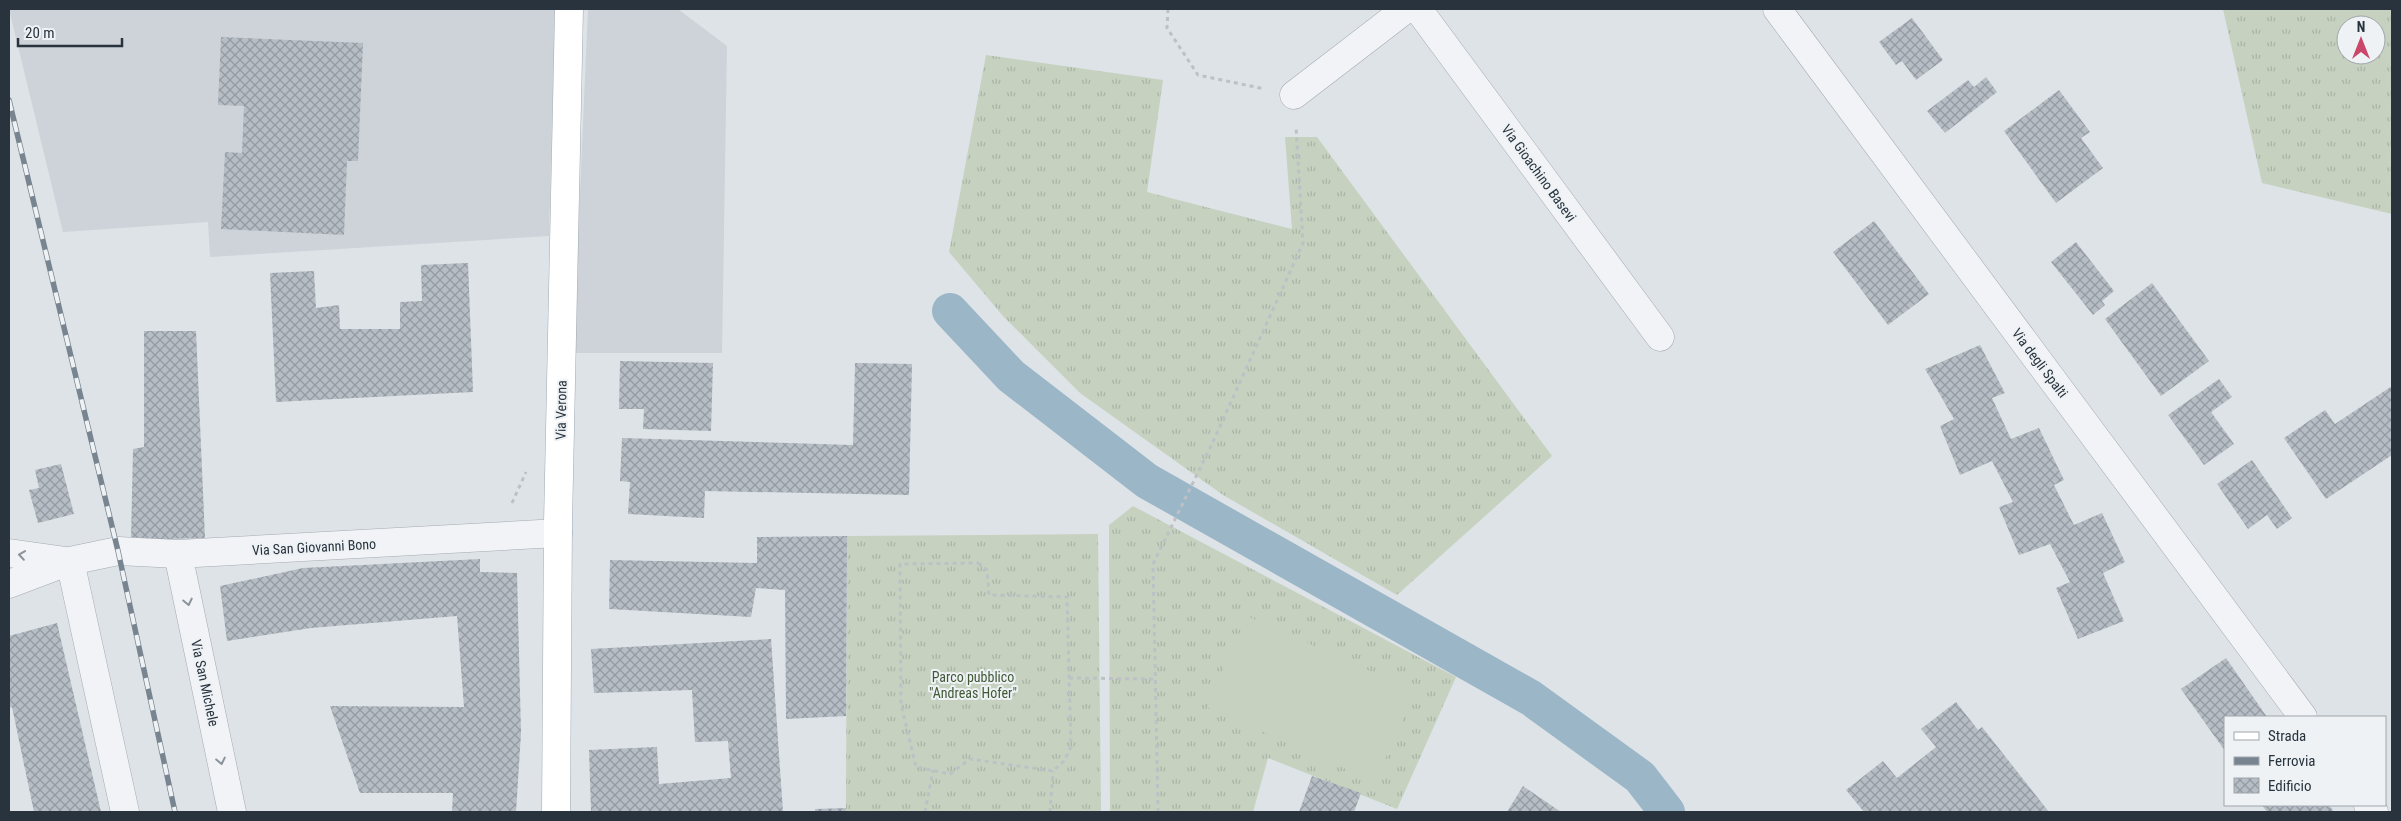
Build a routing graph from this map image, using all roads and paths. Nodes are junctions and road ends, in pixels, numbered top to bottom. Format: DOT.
graph roads {
  1 [pos="569,9"];
  2 [pos="1168,9"];
  3 [pos="1406,9"];
  4 [pos="1418,9"];
  5 [pos="1777,9"];
  6 [pos="1294,95"];
  7 [pos="1660,337"];
  8 [pos="558,533"];
  9 [pos="9,553"];
  10 [pos="178,554"];
  11 [pos="70,561"];
  12 [pos="9,584"];
  13 [pos="1069,678"];
  14 [pos="1155,679"];
  15 [pos="2302,716"];
  16 [pos="933,770"];
  17 [pos="1053,772"];
  18 [pos="126,812"];
  19 [pos="232,812"];
  20 [pos="556,812"];
  21 [pos="925,812"];
  22 [pos="1050,812"];
  23 [pos="1158,812"];
  1 -- 8 [label="main road, Via Verona"];
  2 -- 6 [label="path"];
  3 -- 6 [label="street"];
  4 -- 7 [label="street, Via Gioachino Basevi"];
  5 -- 15 [label="street, Via degli Spalti"];
  6 -- 14 [label="path"];
  8 -- 10 [label="street, Via San Giovanni Bono"];
  8 -- 20 [label="main road, Via Verona"];
  11 -- 9 [label="street, Via San Giovanni Bono, one-way"];
  10 -- 11 [label="street, Via San Giovanni Bono"];
  10 -- 19 [label="street, Via San Michele, one-way"];
  11 -- 12 [label="street, Via San Giovanni Bono"];
  11 -- 18 [label="street"];
  13 -- 14 [label="path"];
  13 -- 16 [label="path"];
  13 -- 17 [label="path"];
  14 -- 23 [label="path"];
  16 -- 17 [label="path"];
  16 -- 21 [label="path"];
  17 -- 22 [label="path"];
}
